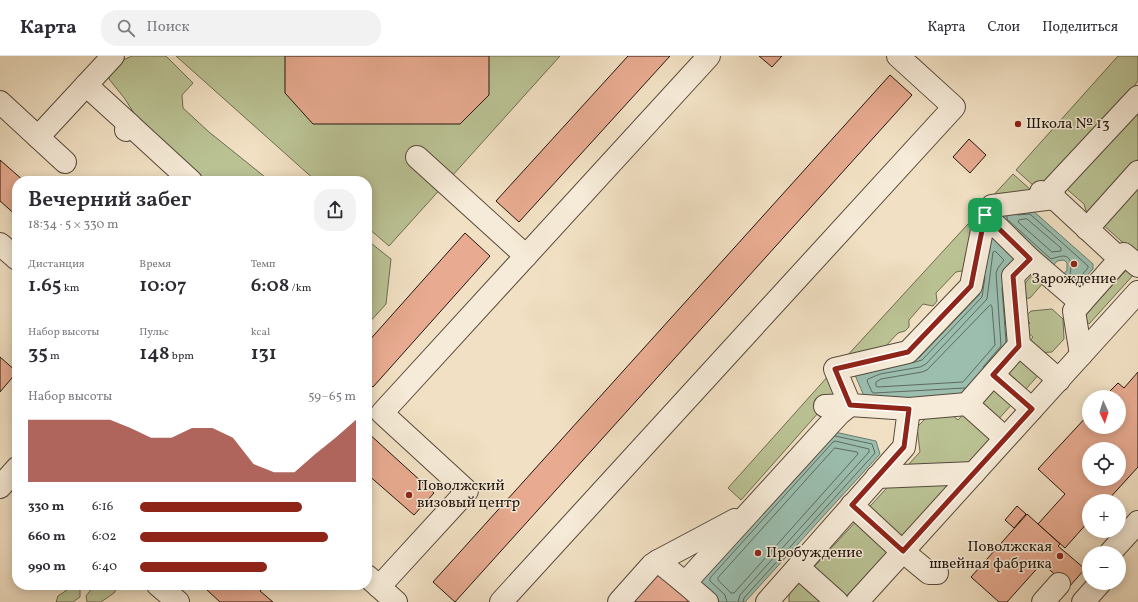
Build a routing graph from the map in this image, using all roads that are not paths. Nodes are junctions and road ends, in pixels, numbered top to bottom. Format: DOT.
graph roads {
  1 [pos="113,56"];
  2 [pos="709,56"];
  3 [pos="898,56"];
  4 [pos="86,85"];
  5 [pos="1138,97"];
  6 [pos="0,102"];
  7 [pos="38,137"];
  8 [pos="417,157"];
  9 [pos="65,162"];
  10 [pos="1138,172"];
  11 [pos="185,176"];
  12 [pos="1042,200"];
  13 [pos="986,208"];
  14 [pos="1087,229"];
  15 [pos="0,244"];
  16 [pos="12,255"];
  17 [pos="526,256"];
  18 [pos="1030,259"];
  19 [pos="1129,262"];
  20 [pos="1138,292"];
  21 [pos="1081,303"];
  22 [pos="1019,346"];
  23 [pos="1081,355"];
  24 [pos="993,375"];
  25 [pos="1059,380"];
  26 [pos="968,404"];
  27 [pos="850,405"];
  28 [pos="825,406"];
  29 [pos="909,409"];
  30 [pos="1032,409"];
  31 [pos="1005,438"];
  32 [pos="974,473"];
  33 [pos="12,474"];
  34 [pos="877,477"];
  35 [pos="0,487"];
  36 [pos="852,505"];
  37 [pos="748,513"];
  38 [pos="1138,522"];
  39 [pos="1116,546"];
  40 [pos="903,551"];
  41 [pos="658,561"];
  42 [pos="798,567"];
  43 [pos="937,573"];
  44 [pos="373,581"];
  45 [pos="685,583"];
  46 [pos="1059,584"];
  47 [pos="164,590"];
  48 [pos="1094,590"];
  49 [pos="178,602"];
  50 [pos="396,602"];
  51 [pos="501,602"];
  52 [pos="619,602"];
  53 [pos="707,602"];
  54 [pos="767,602"];
  55 [pos="836,602"];
  56 [pos="857,602"];
  57 [pos="1043,602"];
  58 [pos="1083,602"];
  1 -- 4 [label="street"];
  2 -- 17 [label="street"];
  3 -- 51 [label="street"];
  4 -- 7 [label="street"];
  4 -- 11 [label="street"];
  5 -- 12 [label="street"];
  6 -- 7 [label="street"];
  7 -- 9 [label="street"];
  8 -- 17 [label="street"];
  10 -- 14 [label="street"];
  12 -- 13 [label="street"];
  12 -- 14 [label="street"];
  13 -- 18 [label="street"];
  13 -- 27 [label="street"];
  14 -- 19 [label="street"];
  15 -- 16 [label="street"];
  17 -- 44 [label="street"];
  18 -- 21 [label="street"];
  18 -- 22 [label="street"];
  19 -- 21 [label="street"];
  20 -- 23 [label="street"];
  21 -- 23 [label="street"];
  22 -- 24 [label="street"];
  22 -- 25 [label="street"];
  23 -- 25 [label="street"];
  24 -- 26 [label="street"];
  24 -- 30 [label="street"];
  25 -- 30 [label="street"];
  26 -- 29 [label="street"];
  26 -- 31 [label="street"];
  27 -- 28 [label="street"];
  27 -- 29 [label="street"];
  27 -- 37 [label="street"];
  29 -- 34 [label="street"];
  30 -- 31 [label="street"];
  31 -- 32 [label="street"];
  32 -- 34 [label="street"];
  32 -- 40 [label="street"];
  33 -- 35 [label="street"];
  34 -- 36 [label="street"];
  36 -- 40 [label="street"];
  36 -- 42 [label="street"];
  37 -- 41 [label="street"];
  37 -- 45 [label="street"];
  38 -- 39 [label="street"];
  40 -- 43 [label="street"];
  40 -- 56 [label="street"];
  41 -- 45 [label="street"];
  41 -- 52 [label="street"];
  42 -- 54 [label="street"];
  42 -- 55 [label="street"];
  44 -- 50 [label="street"];
  45 -- 53 [label="street"];
  46 -- 57 [label="street"];
  47 -- 49 [label="street"];
  48 -- 58 [label="street"];
}
